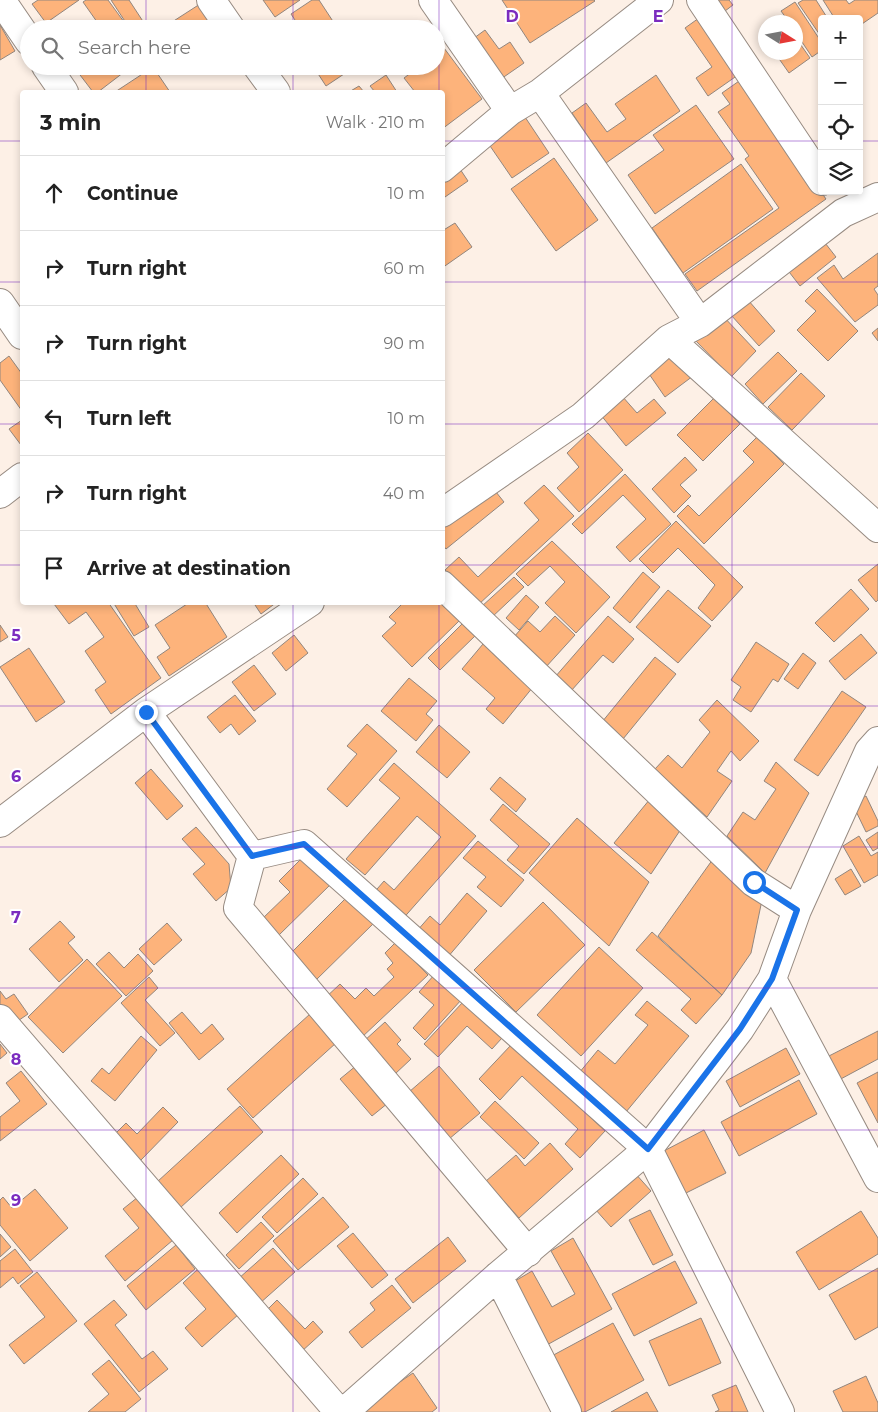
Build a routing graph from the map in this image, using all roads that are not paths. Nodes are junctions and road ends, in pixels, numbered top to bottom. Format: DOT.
graph roads {
  1 [pos="1,0"];
  2 [pos="211,0"];
  3 [pos="432,0"];
  4 [pos="659,0"];
  5 [pos="700,0"];
  6 [pos="225,20"];
  7 [pos="20,28"];
  8 [pos="52,75"];
  9 [pos="264,75"];
  10 [pos="63,90"];
  11 [pos="275,90"];
  12 [pos="540,92"];
  13 [pos="510,111"];
  14 [pos="445,165"];
  15 [pos="818,175"];
  16 [pos="878,197"];
  17 [pos="836,202"];
  18 [pos="0,303"];
  19 [pos="700,323"];
  20 [pos="20,332"];
  21 [pos="669,339"];
  22 [pos="20,479"];
  23 [pos="0,494"];
  24 [pos="445,511"];
  25 [pos="878,528"];
  26 [pos="445,589"];
  27 [pos="306,605"];
  28 [pos="146,712"];
  29 [pos="875,754"];
  30 [pos="0,823"];
  31 [pos="252,856"];
  32 [pos="797,910"];
  33 [pos="772,979"];
  34 [pos="0,1019"];
  35 [pos="648,1149"];
  36 [pos="878,1178"];
  37 [pos="528,1252"];
  38 [pos="498,1276"];
  39 [pos="339,1412"];
  40 [pos="344,1412"];
  41 [pos="567,1412"];
  42 [pos="780,1412"];
  1 -- 7 [label="street"];
  2 -- 6 [label="street"];
  3 -- 13 [label="street"];
  4 -- 12 [label="street"];
  5 -- 15 [label="street"];
  8 -- 10 [label="street"];
  9 -- 11 [label="street"];
  12 -- 13 [label="street"];
  12 -- 19 [label="street"];
  13 -- 14 [label="street"];
  16 -- 17 [label="street"];
  17 -- 19 [label="street"];
  18 -- 20 [label="street"];
  19 -- 21 [label="street"];
  21 -- 24 [label="street"];
  21 -- 25 [label="street"];
  22 -- 23 [label="street"];
  26 -- 32 [label="street"];
  27 -- 28 [label="street"];
  28 -- 30 [label="street"];
  28 -- 31 [label="street"];
  29 -- 32 [label="street"];
  31 -- 35 [label="street"];
  31 -- 37 [label="street"];
  32 -- 33 [label="street"];
  33 -- 35 [label="street"];
  33 -- 36 [label="street"];
  34 -- 39 [label="street"];
  35 -- 37 [label="street"];
  35 -- 42 [label="street"];
  37 -- 38 [label="street"];
  38 -- 40 [label="street"];
  38 -- 41 [label="street"];
}
